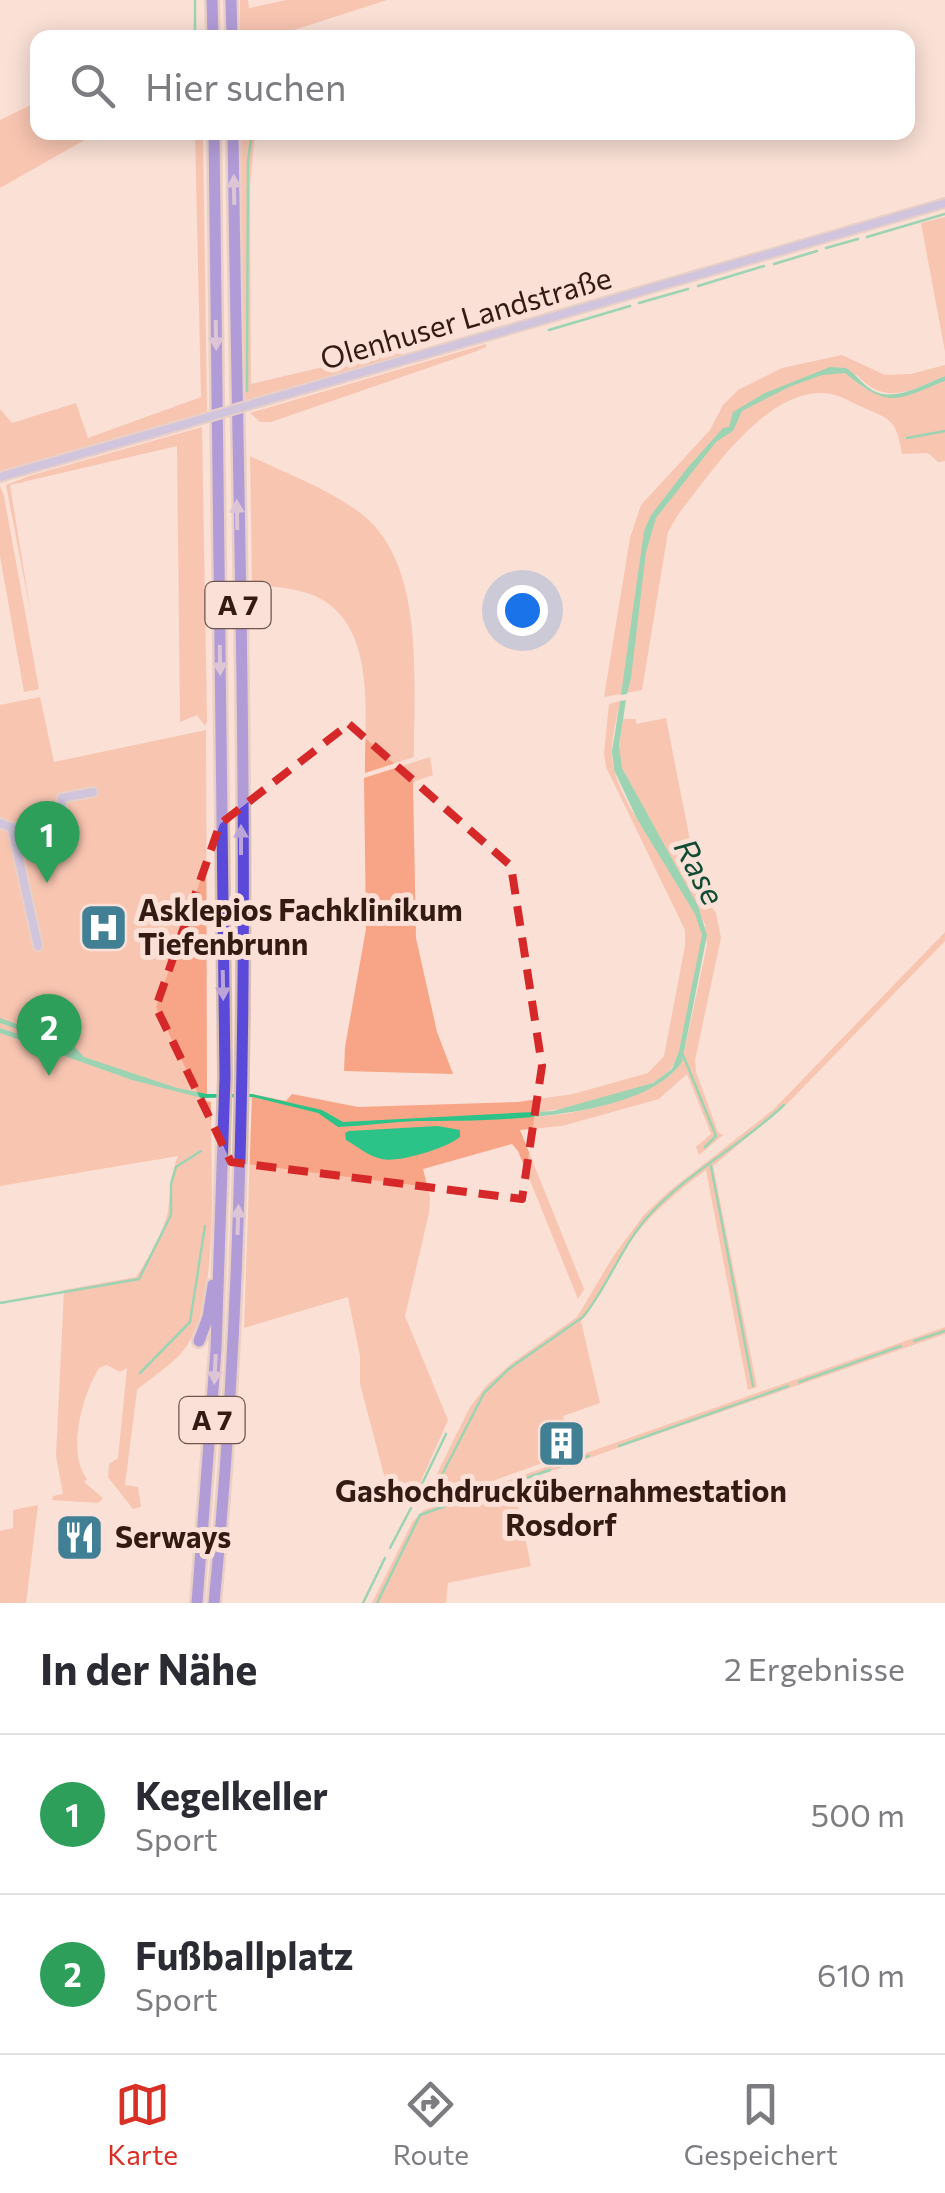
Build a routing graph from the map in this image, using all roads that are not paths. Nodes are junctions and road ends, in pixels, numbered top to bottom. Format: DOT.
graph roads {
  1 [pos="212,0"];
  2 [pos="232,0"];
  3 [pos="212,30"];
  4 [pos="232,30"];
  5 [pos="214,140"];
  6 [pos="233,140"];
  7 [pos="945,203"];
  8 [pos="0,477"];
  9 [pos="93,792"];
  10 [pos="0,823"];
  11 [pos="12,828"];
  12 [pos="38,946"];
  13 [pos="222,1237"];
  14 [pos="199,1340"];
  15 [pos="198,1603"];
  16 [pos="214,1603"];
  1 -- 3 [label="highway"];
  2 -- 4 [label="highway"];
  5 -- 13 [label="highway, A 7, one-way"];
  16 -- 6 [label="highway, A 7, one-way"];
  7 -- 8 [label="street, Olenhuser Landstraße, bridge"];
  9 -- 11 [label="street"];
  10 -- 11 [label="street"];
  11 -- 12 [label="street"];
  13 -- 14 [label="highway"];
  13 -- 15 [label="highway, A 7, one-way"];
}
